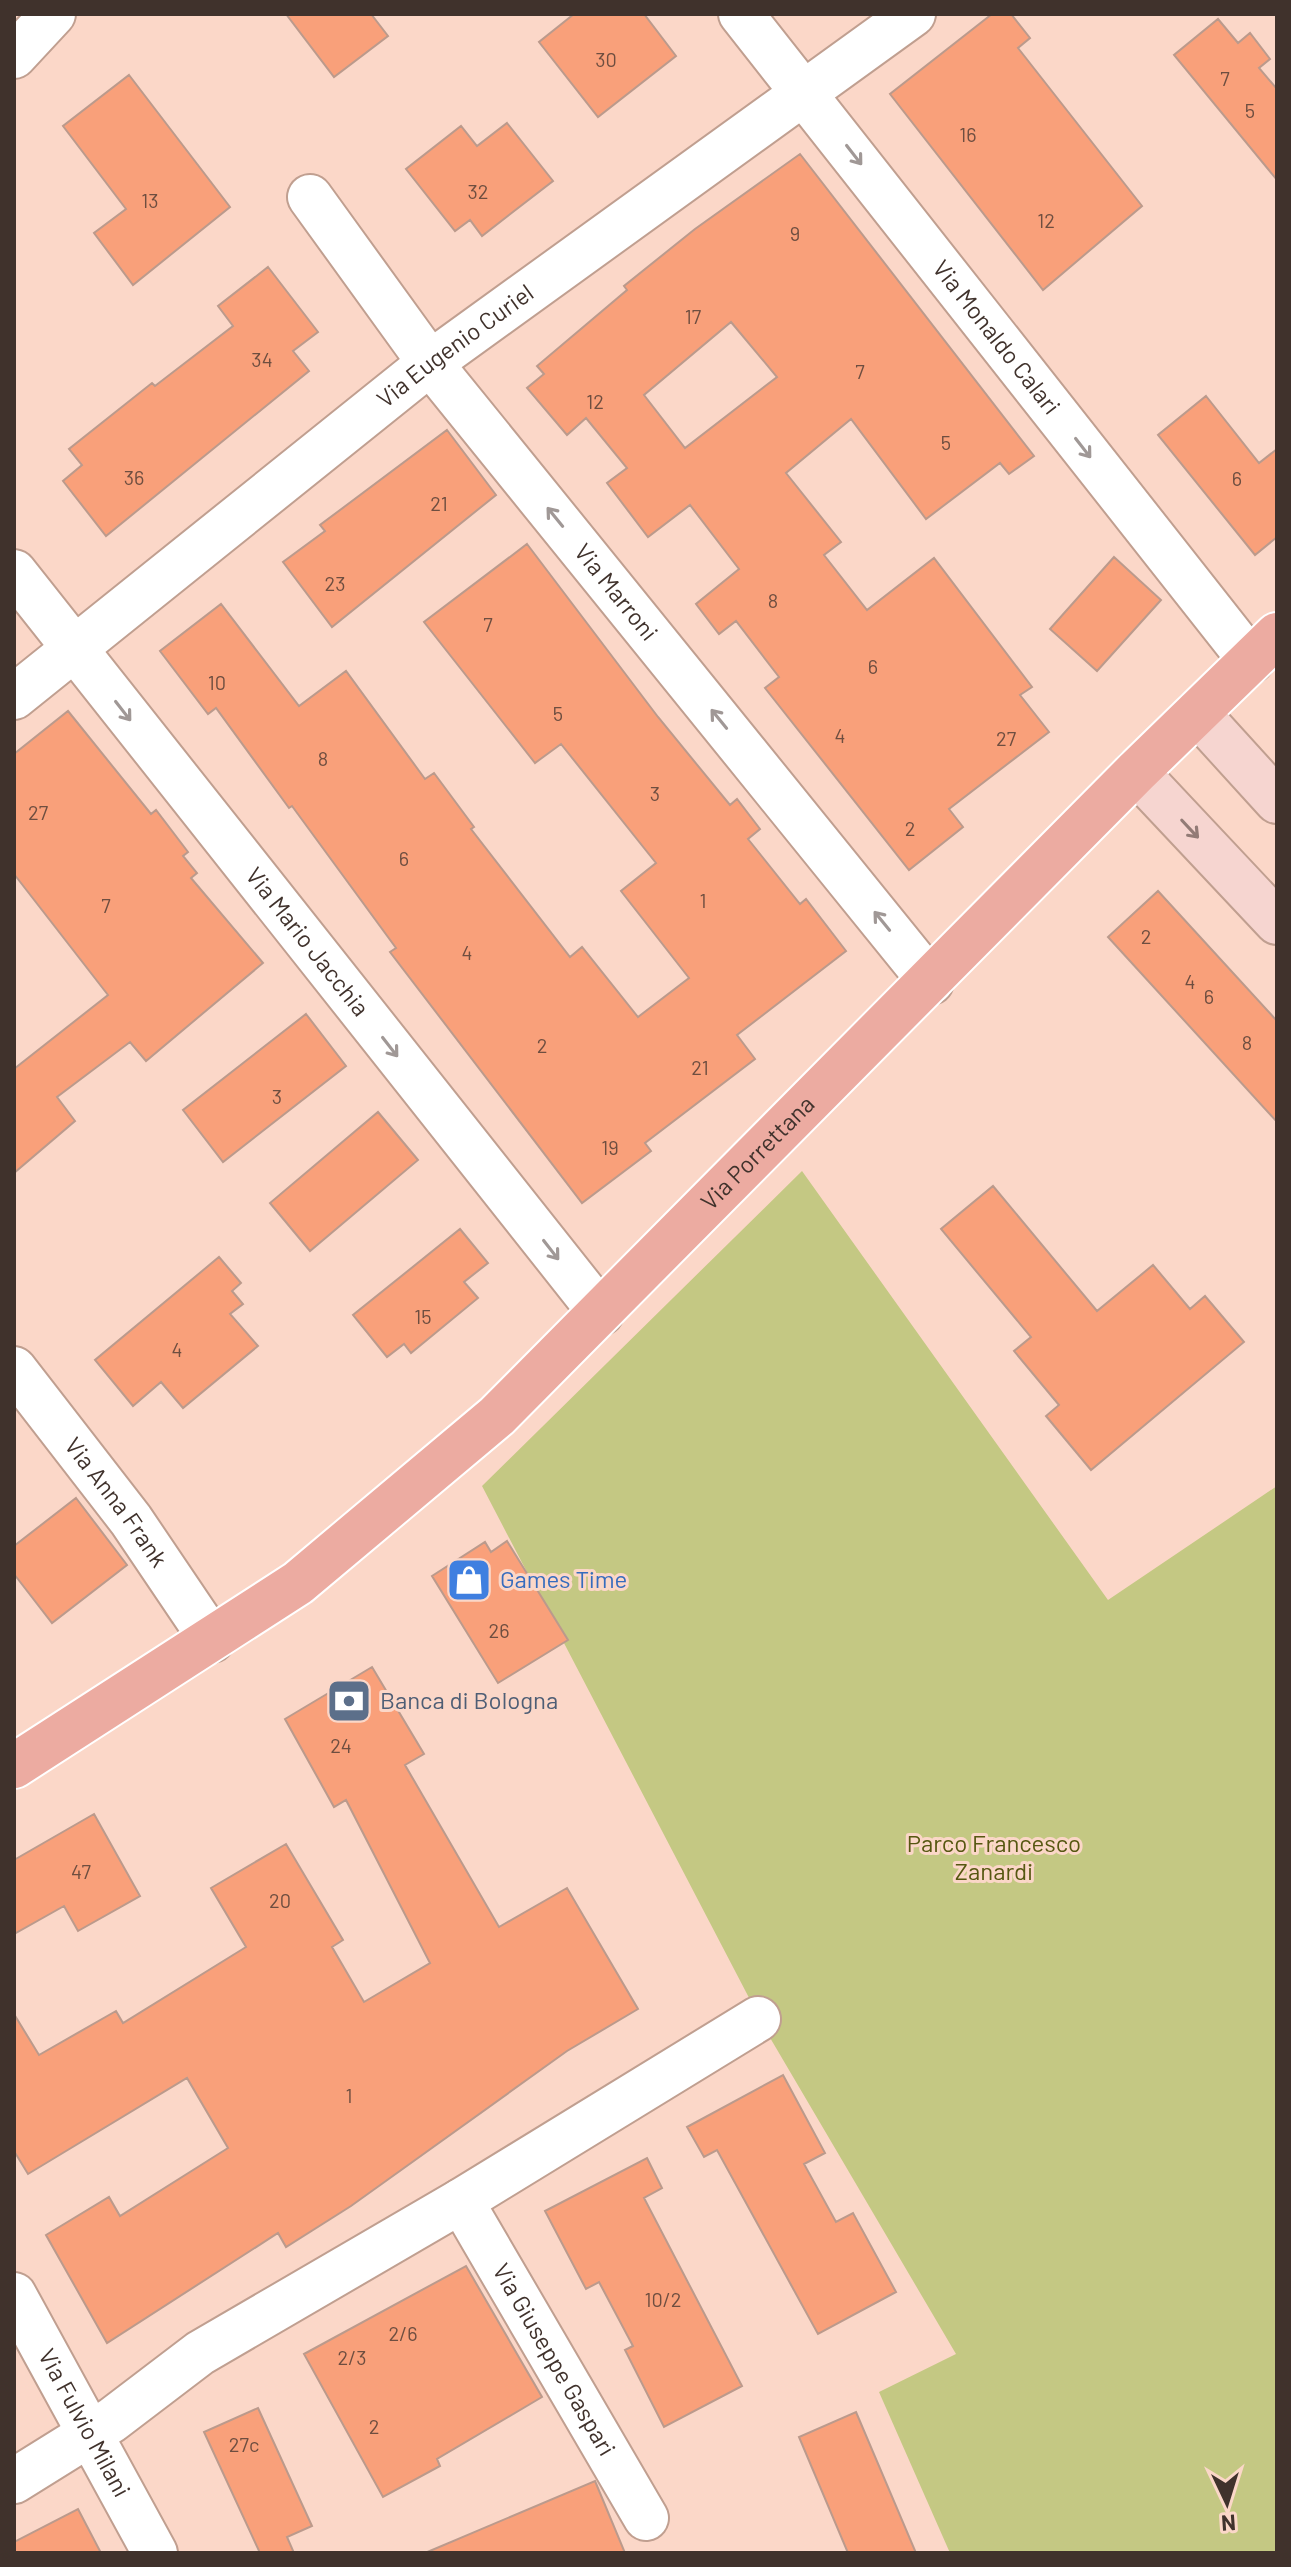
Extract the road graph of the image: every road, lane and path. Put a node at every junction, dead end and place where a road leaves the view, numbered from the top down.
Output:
1 (53, 14) edge
2 (741, 14) edge
3 (913, 14) edge
4 (14, 56) edge
5 (806, 94) junction
6 (310, 197) dead end
7 (430, 363) junction
8 (14, 572) edge
9 (1264, 648) edge
10 (75, 650) junction
11 (14, 697) edge
12 (1197, 713) junction
13 (1136, 772) junction
14 (1277, 801) edge
15 (1277, 922) edge
16 (931, 982) junction
17 (601, 1313) junction
18 (14, 1369) edge
19 (212, 1640) junction
20 (14, 1766) edge
21 (758, 2019) dead end
22 (461, 2201) junction
23 (14, 2295) edge
24 (91, 2433) junction
25 (14, 2481) edge
26 (646, 2518) dead end
27 (155, 2553) edge

1 - 4 street
2 - 5 street, Via Monaldo Calari
3 - 5 street, Via Eugenio Curiel
5 - 7 street, Via Eugenio Curiel
5 -> 9 street, Via Monaldo Calari
6 - 7 street, Via Marroni
7 - 10 street, Via Eugenio Curiel
16 -> 7 street, Via Marroni
8 - 10 street, Via Mario Jacchia
9 - 12 main road, Via Porrettana
10 - 11 street, Via Eugenio Curiel
10 -> 17 street, Via Mario Jacchia
12 - 13 main road, Via Porrettana
12 - 14 main road
13 -> 15 main road
13 - 16 main road, Via Porrettana
16 - 17 main road, Via Porrettana
17 - 19 main road, Via Porrettana
18 - 19 street, Via Anna Frank
19 - 20 main road, Via Porrettana
21 - 22 street
22 - 24 street
22 - 26 street, Via Giuseppe Gaspari
23 - 24 street, Via Fulvio Milani
24 - 25 street
24 - 27 street, Via Fulvio Milani

